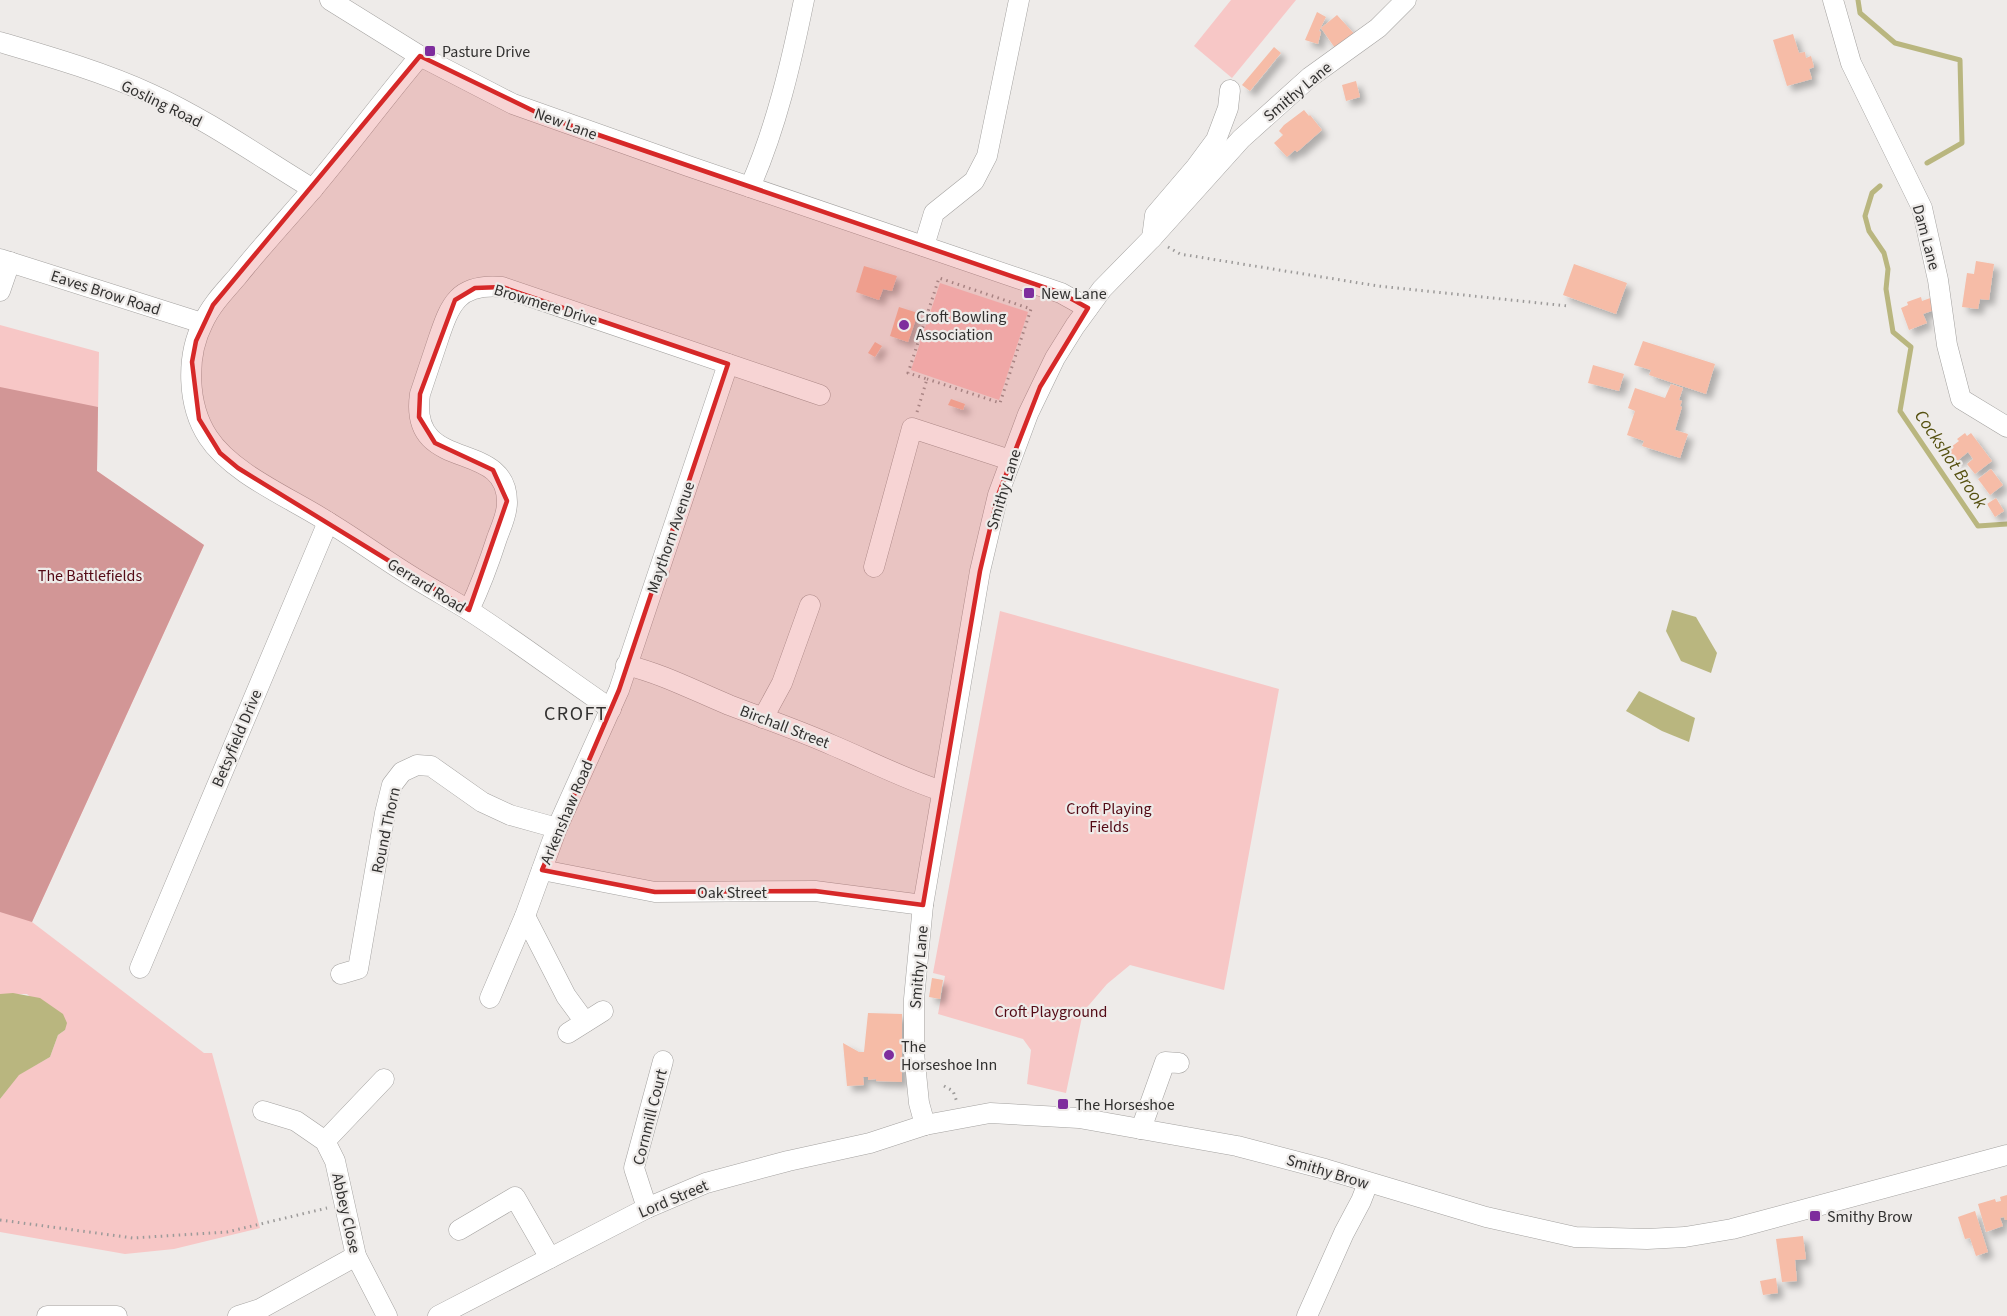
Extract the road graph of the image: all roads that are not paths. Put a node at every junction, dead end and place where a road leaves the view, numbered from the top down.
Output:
1 (330, 0) edge
2 (804, 0) edge
3 (1019, 0) edge
4 (1406, 0) edge
5 (1833, 0) edge
6 (0, 42) edge
7 (420, 56) junction
8 (1230, 90) dead end
9 (750, 187) junction
10 (313, 189) junction
11 (1152, 238) junction
12 (924, 246) junction
13 (5, 260) edge
14 (0, 291) edge
15 (1088, 308) junction
16 (202, 323) junction
17 (728, 364) junction
18 (820, 395) dead end
19 (2007, 427) edge
20 (1010, 460) junction
21 (328, 522) junction
22 (874, 567) dead end
23 (810, 605) dead end
24 (469, 610) junction
25 (626, 665) junction
26 (611, 709) junction
27 (763, 718) junction
28 (942, 791) junction
29 (557, 828) junction
30 (542, 870) junction
31 (923, 905) junction
32 (525, 916) junction
33 (149, 961) dead end
34 (341, 974) dead end
35 (490, 998) dead end
36 (603, 1011) dead end
37 (585, 1022) junction
38 (568, 1033) dead end
39 (663, 1061) dead end
40 (1179, 1063) dead end
41 (384, 1079) dead end
42 (263, 1112) dead end
43 (925, 1125) junction
44 (1141, 1129) junction
45 (325, 1141) junction
46 (2007, 1155) edge
47 (1368, 1183) junction
48 (647, 1208) junction
49 (459, 1230) dead end
50 (356, 1256) junction
51 (550, 1258) junction
52 (47, 1316) edge
53 (117, 1316) edge
54 (238, 1316) edge
55 (387, 1316) edge
56 (438, 1316) edge
57 (1307, 1316) edge

1 - 7 street, New Lane
2 - 9 street
3 - 12 street
4 - 11 street, Smithy Lane
5 - 19 street, Dam Lane
6 - 10 street, Gosling Road
7 - 9 street, New Lane
7 - 10 street
8 - 11 street
9 - 12 street, New Lane
10 - 16 street
11 - 15 street, Smithy Lane
12 - 15 street, New Lane
13 - 14 street, Eaves Brow Road
13 - 16 street, Eaves Brow Road
15 - 20 street, Smithy Lane
16 - 21 street, Gerrard Road
17 - 18 street, Browmere Drive
17 - 24 street, Browmere Drive
17 - 25 street, Maythorn Avenue
20 - 22 street
20 - 28 street, Smithy Lane
21 - 24 street, Gerrard Road
21 - 33 street, Betsyfield Drive
23 - 27 street
24 - 26 street, Gerrard Road
25 - 26 street, Maythorn Avenue
25 - 27 street, Birchall Street
26 - 29 street, Arkenshaw Road
27 - 28 street, Birchall Street
28 - 31 street, Smithy Lane
29 - 30 street, Arkenshaw Road
29 - 34 street, Round Thorn
30 - 31 street, Oak Street
30 - 32 street, Arkenshaw Road
31 - 43 street, Smithy Lane
32 - 35 street, Arkenshaw Road
32 - 37 street
36 - 37 street
37 - 38 street
39 - 48 street, Cornmill Court
40 - 44 street
41 - 45 street
42 - 45 street
43 - 44 street, Smithy Brow
43 - 48 street, Lord Street
44 - 47 street, Smithy Brow
45 - 50 street, Abbey Close
46 - 47 street, Smithy Brow
47 - 57 street
48 - 51 street, Lord Street
49 - 51 street
50 - 54 street
50 - 55 street, Abbey Close
51 - 56 street, Lord Street
52 - 53 street

